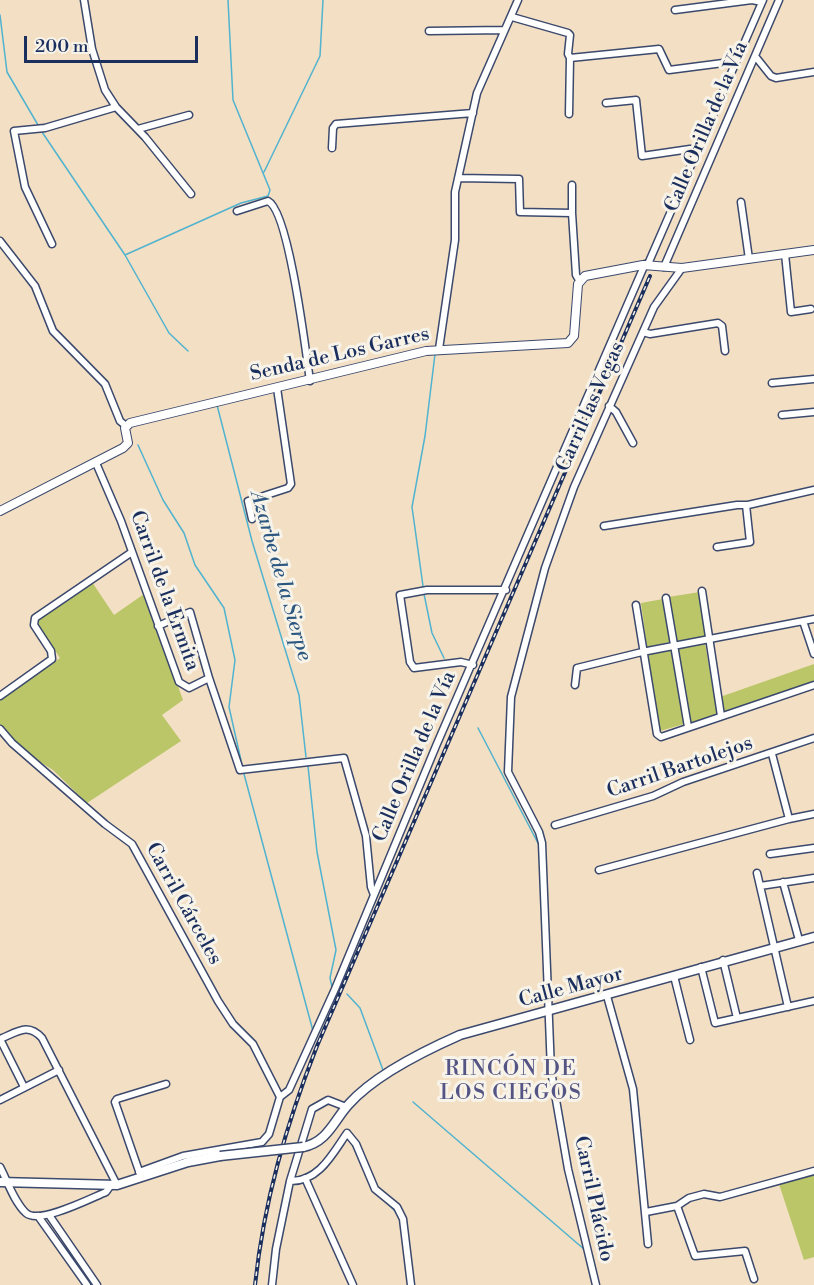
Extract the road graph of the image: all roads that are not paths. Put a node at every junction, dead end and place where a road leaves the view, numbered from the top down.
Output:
1 (84, 0) edge
2 (518, 0) edge
3 (779, 0) edge
4 (763, 1) edge
5 (675, 9) dead end
6 (512, 17) junction
7 (504, 30) junction
8 (429, 31) dead end
9 (755, 56) junction
10 (570, 58) junction
11 (735, 64) junction
12 (814, 72) edge
13 (606, 103) dead end
14 (116, 107) junction
15 (473, 113) junction
16 (569, 114) dead end
17 (189, 115) dead end
18 (138, 129) junction
19 (332, 148) dead end
20 (698, 150) junction
21 (458, 178) junction
22 (573, 185) dead end
23 (190, 194) dead end
24 (741, 202) dead end
25 (237, 211) dead end
26 (572, 213) junction
27 (0, 241) edge
28 (52, 244) dead end
29 (814, 250) edge
30 (785, 254) junction
31 (749, 259) junction
32 (646, 264) junction
33 (664, 267) junction
34 (682, 268) junction
35 (579, 280) junction
36 (811, 309) dead end
37 (643, 332) junction
38 (439, 350) junction
39 (725, 351) dead end
40 (814, 379) edge
41 (310, 381) junction
42 (772, 383) dead end
43 (277, 388) junction
44 (609, 406) junction
45 (814, 412) edge
46 (782, 415) dead end
47 (126, 426) junction
48 (633, 443) dead end
49 (96, 463) junction
50 (814, 490) edge
51 (746, 505) junction
52 (0, 511) edge
53 (252, 519) dead end
54 (604, 526) dead end
55 (717, 547) dead end
56 (132, 552) junction
57 (506, 590) junction
58 (702, 591) dead end
59 (666, 598) dead end
60 (636, 605) dead end
61 (814, 619) edge
62 (803, 621) junction
63 (158, 626) junction
64 (708, 639) junction
65 (674, 646) junction
66 (642, 652) junction
67 (814, 654) edge
68 (473, 665) junction
69 (209, 678) junction
70 (576, 685) dead end
71 (814, 685) edge
72 (0, 696) edge
73 (721, 716) junction
74 (688, 727) junction
75 (0, 729) edge
76 (814, 738) edge
77 (771, 754) junction
78 (814, 815) edge
79 (789, 819) junction
80 (555, 825) dead end
81 (814, 848) edge
82 (770, 854) dead end
83 (599, 870) dead end
84 (757, 873) dead end
85 (814, 878) edge
86 (783, 882) junction
87 (760, 886) junction
88 (374, 896) junction
89 (814, 937) edge
90 (799, 940) junction
91 (776, 946) junction
92 (723, 960) junction
93 (701, 967) junction
94 (674, 976) junction
95 (607, 996) junction
96 (814, 1001) edge
97 (788, 1007) junction
98 (549, 1012) junction
99 (737, 1018) junction
100 (0, 1039) edge
101 (690, 1040) dead end
102 (59, 1070) junction
103 (166, 1084) dead end
104 (24, 1087) junction
105 (280, 1096) junction
106 (0, 1100) edge
107 (348, 1105) junction
108 (0, 1167) edge
109 (814, 1171) edge
110 (140, 1175) junction
111 (305, 1178) junction
112 (3, 1181) edge
113 (290, 1181) junction
114 (114, 1185) junction
115 (678, 1206) junction
116 (646, 1212) junction
117 (49, 1215) junction
118 (38, 1216) junction
119 (648, 1244) dead end
120 (754, 1279) dead end
121 (87, 1285) edge
122 (97, 1285) edge
123 (272, 1285) edge
124 (353, 1285) edge
125 (411, 1285) edge
126 (596, 1285) edge

1 - 14 street
2 - 6 street
3 - 9 street, Calle Orilla de la Vía
4 - 5 street
4 - 11 street, Calle Orilla de la Vía
6 - 7 street
6 - 10 street
7 - 8 street
7 - 15 street
9 - 12 street
9 - 33 street, Calle Orilla de la Vía
10 - 11 street
10 - 16 street
11 - 20 street, Calle Orilla de la Vía
13 - 20 street
14 - 18 street
14 - 28 street
15 - 19 street
15 - 21 street
17 - 18 street
18 - 23 street
20 - 32 street, Calle Orilla de la Vía
21 - 26 street
21 - 38 street
22 - 26 street
24 - 31 street
25 - 41 street
26 - 35 street
27 - 47 street
29 - 30 street
30 - 31 street
30 - 36 street
31 - 34 street
32 - 33 street
32 - 35 street
32 - 57 street, Calle Orilla de la Vía
33 - 34 street
34 - 37 street, Carril las Vegas
35 - 38 street, Senda de Los Garres
37 - 39 street
37 - 44 street, Carril las Vegas
38 - 41 street, Senda de Los Garres
40 - 42 street
41 - 43 street, Senda de Los Garres
43 - 47 street, Senda de Los Garres
43 - 53 street
44 - 48 street
44 - 98 street, Carril las Vegas
45 - 46 street
47 - 49 street
49 - 52 street
49 - 56 street, Carril de la Ermita
50 - 51 street
51 - 54 street
51 - 55 street
56 - 63 street, Carril de la Ermita
56 - 72 street
57 - 68 street, Calle Orilla de la Vía
57 - 68 street
58 - 64 street
59 - 65 street
60 - 66 street
61 - 62 street
62 - 64 street
62 - 67 street
63 - 69 street, Carril de la Ermita
63 - 69 street
64 - 65 street
64 - 73 street
65 - 66 street
65 - 74 street
66 - 70 street
66 - 74 street
68 - 88 street, Calle Orilla de la Vía
69 - 88 street, Carril de la Ermita
71 - 73 street
73 - 74 street
75 - 105 street, Carril Cárceles
76 - 77 street, Carril Bartolejos
77 - 79 street
77 - 80 street, Carril Bartolejos
78 - 79 street
79 - 83 street
81 - 82 street
84 - 87 street
85 - 86 street
86 - 87 street
86 - 90 street
87 - 91 street
88 - 105 street, Calle Orilla de la Vía
89 - 90 main road, Calle Mayor
90 - 91 main road, Calle Mayor
91 - 92 main road, Calle Mayor
91 - 97 street
92 - 93 main road, Calle Mayor
92 - 99 street
93 - 94 main road, Calle Mayor
93 - 99 street
94 - 95 main road, Calle Mayor
94 - 101 street
95 - 98 main road, Calle Mayor
95 - 116 street
96 - 97 street
97 - 99 street
98 - 107 main road, Calle Mayor
98 - 126 street, Carril Plácido
100 - 102 street
100 - 104 street
102 - 104 street
102 - 114 street
103 - 110 street
104 - 106 street
105 - 110 street, Calle Orilla de la Vía
107 - 110 main road, Calle Mayor, bridge
107 - 113 street
108 - 112 street
109 - 115 street
110 - 114 main road
111 - 113 street
111 - 124 street
111 - 125 street
112 - 114 main road
112 - 118 street
113 - 123 street
114 - 117 street
115 - 116 street
115 - 120 street
116 - 119 street
117 - 118 street
117 - 122 street
118 - 121 street

